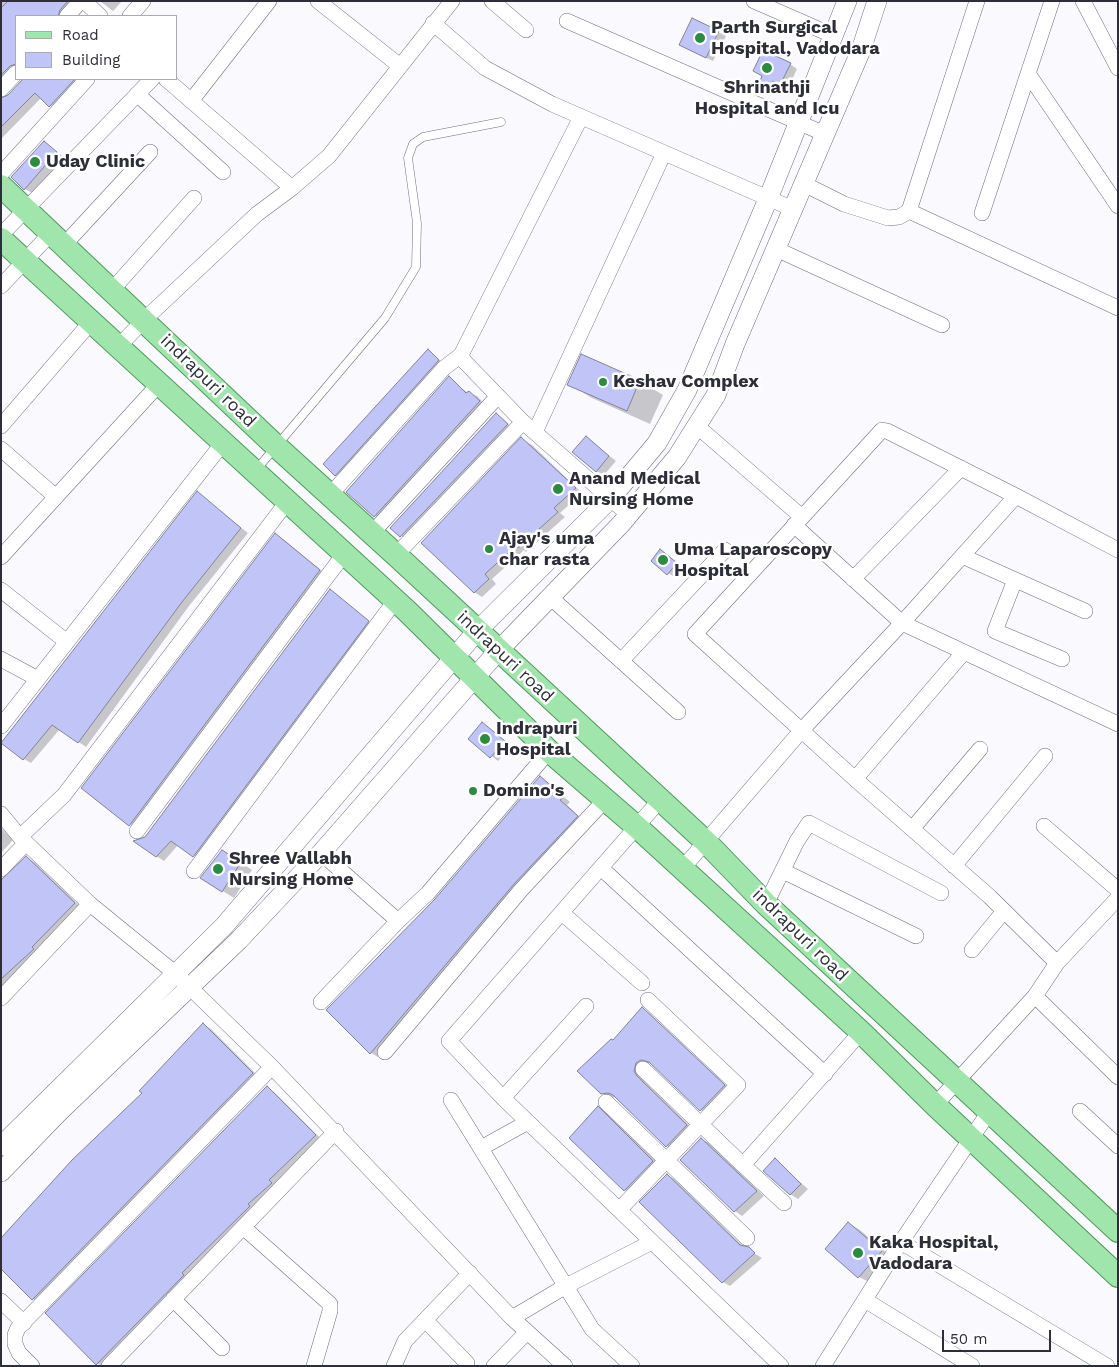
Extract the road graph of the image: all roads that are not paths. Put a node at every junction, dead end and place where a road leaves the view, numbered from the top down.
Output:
1 (82, 1) edge
2 (143, 1) edge
3 (269, 1) edge
4 (318, 1) edge
5 (452, 1) edge
6 (492, 1) edge
7 (754, 1) edge
8 (847, 1) edge
9 (877, 1) edge
10 (977, 1) edge
11 (1052, 1) edge
12 (1084, 1) edge
13 (68, 15) edge
14 (99, 15) edge
15 (131, 15) edge
16 (567, 21) dead end
17 (433, 23) junction
18 (526, 30) dead end
19 (834, 36) junction
20 (400, 66) junction
21 (1118, 68) edge
22 (15, 73) edge
23 (1029, 75) junction
24 (86, 80) edge
25 (151, 80) edge
26 (167, 80) edge
27 (1, 89) edge
28 (137, 94) junction
29 (191, 101) junction
30 (581, 117) junction
31 (501, 122) dead end
32 (798, 123) junction
33 (825, 134) junction
34 (150, 152) dead end
35 (664, 153) junction
36 (223, 172) dead end
37 (1, 174) edge
38 (804, 184) junction
39 (1, 186) edge
40 (292, 188) junction
41 (194, 198) dead end
42 (768, 199) junction
43 (1118, 206) edge
44 (28, 208) junction
45 (793, 209) junction
46 (909, 212) junction
47 (982, 212) dead end
48 (1, 237) edge
49 (58, 238) junction
50 (776, 249) junction
51 (25, 260) junction
52 (1, 286) edge
53 (112, 290) junction
54 (1118, 308) edge
55 (144, 320) junction
56 (92, 322) junction
57 (942, 324) dead end
58 (710, 335) junction
59 (735, 344) junction
60 (119, 346) junction
61 (462, 355) junction
62 (159, 384) junction
63 (498, 396) junction
64 (1, 426) edge
65 (529, 427) junction
66 (698, 427) junction
67 (223, 443) junction
68 (276, 447) junction
69 (1, 449) edge
70 (961, 468) junction
71 (254, 472) junction
72 (330, 495) junction
73 (1016, 496) junction
74 (56, 497) junction
75 (611, 498) junction
76 (287, 502) junction
77 (629, 515) junction
78 (798, 521) junction
79 (372, 533) junction
80 (725, 550) dead end
81 (1118, 550) edge
82 (344, 554) junction
83 (396, 555) junction
84 (962, 556) junction
85 (1, 557) edge
86 (853, 578) junction
87 (1015, 580) junction
88 (1, 590) edge
89 (550, 597) junction
90 (395, 601) junction
91 (1084, 611) dead end
92 (902, 623) junction
93 (477, 632) junction
94 (67, 642) junction
95 (498, 651) junction
96 (964, 652) junction
97 (1, 659) edge
98 (453, 659) junction
99 (1062, 659) dead end
100 (621, 660) junction
101 (473, 678) junction
102 (38, 679) junction
103 (678, 712) dead end
104 (1118, 724) edge
105 (1, 726) edge
106 (801, 731) junction
107 (980, 749) dead end
108 (549, 751) junction
109 (1045, 756) dead end
110 (855, 779) junction
111 (606, 800) junction
112 (660, 800) junction
113 (1, 814) edge
114 (1044, 826) dead end
115 (637, 827) junction
116 (912, 829) junction
117 (137, 830) dead end
118 (23, 840) junction
119 (706, 842) junction
120 (321, 853) junction
121 (954, 866) junction
122 (601, 868) junction
123 (1, 869) edge
124 (682, 869) junction
125 (194, 871) dead end
126 (783, 871) junction
127 (1118, 890) edge
128 (941, 893) dead end
129 (1118, 898) edge
130 (90, 904) junction
131 (766, 904) junction
132 (1004, 911) junction
133 (562, 913) junction
134 (398, 921) junction
135 (916, 936) dead end
136 (972, 950) dead end
137 (1057, 962) junction
138 (183, 980) junction
139 (642, 983) dead end
140 (1035, 996) junction
141 (1, 998) edge
142 (648, 1000) dead end
143 (321, 1002) dead end
144 (586, 1006) dead end
145 (862, 1032) junction
146 (385, 1052) dead end
147 (272, 1067) junction
148 (644, 1069) dead end
149 (826, 1074) junction
150 (1118, 1077) edge
151 (956, 1082) junction
152 (502, 1098) junction
153 (451, 1100) dead end
154 (606, 1102) dead end
155 (935, 1105) junction
156 (1080, 1110) dead end
157 (989, 1112) junction
158 (528, 1122) junction
159 (701, 1124) junction
160 (336, 1131) junction
161 (970, 1138) junction
162 (1, 1146) edge
163 (1118, 1146) edge
164 (481, 1148) junction
165 (667, 1160) junction
166 (743, 1165) junction
167 (1, 1172) edge
168 (784, 1203) dead end
169 (620, 1209) junction
170 (243, 1227) junction
171 (1118, 1231) edge
172 (747, 1238) dead end
173 (652, 1242) junction
174 (901, 1242) junction
175 (470, 1273) junction
176 (1118, 1276) edge
177 (566, 1286) junction
178 (174, 1299) junction
179 (865, 1300) junction
180 (1, 1301) edge
181 (512, 1318) junction
182 (425, 1320) junction
183 (24, 1323) junction
184 (527, 1332) junction
185 (222, 1348) dead end
186 (467, 1363) dead end
187 (32, 1366) edge
188 (109, 1366) edge
189 (314, 1366) edge
190 (394, 1366) edge
191 (494, 1366) edge
192 (565, 1366) edge
193 (632, 1366) edge
194 (781, 1366) edge
195 (823, 1366) edge
196 (972, 1366) edge
197 (1107, 1366) edge

1 - 13 street
1 - 14 street
2 - 15 street
3 - 29 street
4 - 20 street
5 - 17 street
6 - 18 street
7 - 19 street
8 - 19 street
9 - 33 street
10 - 46 street
11 - 23 street
12 - 21 street
16 - 32 street
17 - 20 street
17 - 30 street
19 - 32 street
20 - 40 street
22 - 27 street
23 - 43 street
23 - 47 street
24 - 37 street
25 - 28 street
26 - 29 street
28 - 36 street
28 - 44 street
29 - 40 street
30 - 35 street
30 - 61 street
31 - 68 lane
32 - 33 street
32 - 42 street
33 - 38 street
34 - 49 street
35 - 42 street
35 - 65 street
38 - 45 street
38 - 46 street
39 - 44 main road, indrapuri road
40 - 55 street
41 - 53 street
42 - 45 street
42 - 58 street
44 - 48 street
44 - 49 main road, indrapuri road
45 - 50 street
46 - 54 street
48 - 51 main road, indrapuri road
49 - 51 street
49 - 53 main road, indrapuri road
50 - 57 street
50 - 59 street
51 - 52 street
51 - 56 main road, indrapuri road
53 - 55 main road, indrapuri road
55 - 60 street
55 - 68 main road, indrapuri road
56 - 60 main road, indrapuri road
56 - 64 street
58 - 59 street
58 - 75 street
59 - 66 street
60 - 62 main road, indrapuri road
61 - 63 street
61 - 72 street
62 - 67 main road, indrapuri road
62 - 74 street
63 - 65 street
63 - 79 street
65 - 75 street
65 - 83 street
66 - 77 street
66 - 78 street
67 - 71 main road, indrapuri road
67 - 94 street
68 - 71 lane
68 - 72 main road, indrapuri road
69 - 74 street
70 - 73 street
70 - 78 street
70 - 86 street
71 - 76 main road, indrapuri road
72 - 79 main road, indrapuri road
73 - 81 street
73 - 84 street
74 - 85 street
75 - 77 street
75 - 93 street
76 - 82 main road, indrapuri road
76 - 118 street
77 - 89 street
78 - 86 street
78 - 106 street
79 - 83 main road, indrapuri road
80 - 100 street
82 - 90 main road, indrapuri road
82 - 117 street
83 - 93 main road, indrapuri road
84 - 87 street
84 - 92 street
86 - 92 street
87 - 91 street
87 - 99 street
88 - 94 street
89 - 95 street
89 - 100 street
90 - 98 main road, indrapuri road
90 - 125 street
92 - 96 street
92 - 106 street
93 - 95 main road, indrapuri road
93 - 98 street
94 - 102 street
95 - 101 street
95 - 112 main road, indrapuri road
96 - 104 street
96 - 110 street
97 - 102 street
98 - 101 main road, indrapuri road
98 - 138 street
100 - 103 street
101 - 108 main road, indrapuri road
101 - 120 street
102 - 105 street
106 - 110 street
106 - 119 street
107 - 116 street
108 - 111 main road, indrapuri road
108 - 134 street
109 - 121 street
110 - 116 street
111 - 115 main road, indrapuri road
111 - 146 street
112 - 115 street
112 - 119 main road, indrapuri road
113 - 118 street
114 - 127 street
115 - 122 street
115 - 124 main road, indrapuri road
116 - 121 street
118 - 123 street
118 - 130 street
119 - 124 street
119 - 131 main road, indrapuri road
120 - 134 street
120 - 138 street
121 - 132 street
122 - 133 street
122 - 149 street
124 - 145 main road, indrapuri road
126 - 128 street
126 - 131 street
126 - 135 street
129 - 137 street
130 - 138 street
130 - 141 street
131 - 151 main road, indrapuri road
132 - 136 street
132 - 137 street
133 - 139 street
133 - 152 street
134 - 143 street
137 - 140 street
138 - 147 street
138 - 162 street
138 - 167 street
140 - 150 street
140 - 151 street
142 - 159 street
144 - 152 street
145 - 149 street
145 - 155 main road, indrapuri road
147 - 160 street
147 - 183 street
148 - 159 street
149 - 166 street
151 - 155 street
151 - 157 main road, indrapuri road
152 - 158 street
153 - 164 street
154 - 165 street
155 - 161 main road, indrapuri road
156 - 163 street
157 - 161 street
157 - 171 main road, indrapuri road
158 - 164 street
158 - 169 street
159 - 165 street
159 - 166 street
160 - 170 street
160 - 175 street
161 - 174 street
161 - 176 main road, indrapuri road
164 - 177 street
165 - 169 street
165 - 172 street
166 - 168 street
169 - 173 street
170 - 178 street
170 - 189 street
173 - 177 street
173 - 194 street
174 - 179 street
174 - 197 street
175 - 181 street
175 - 182 street
177 - 181 street
177 - 193 street
178 - 185 street
178 - 188 street
179 - 195 street
179 - 196 street
180 - 183 street
181 - 184 street
182 - 186 street
182 - 190 street
183 - 187 street
184 - 191 street
184 - 192 street

